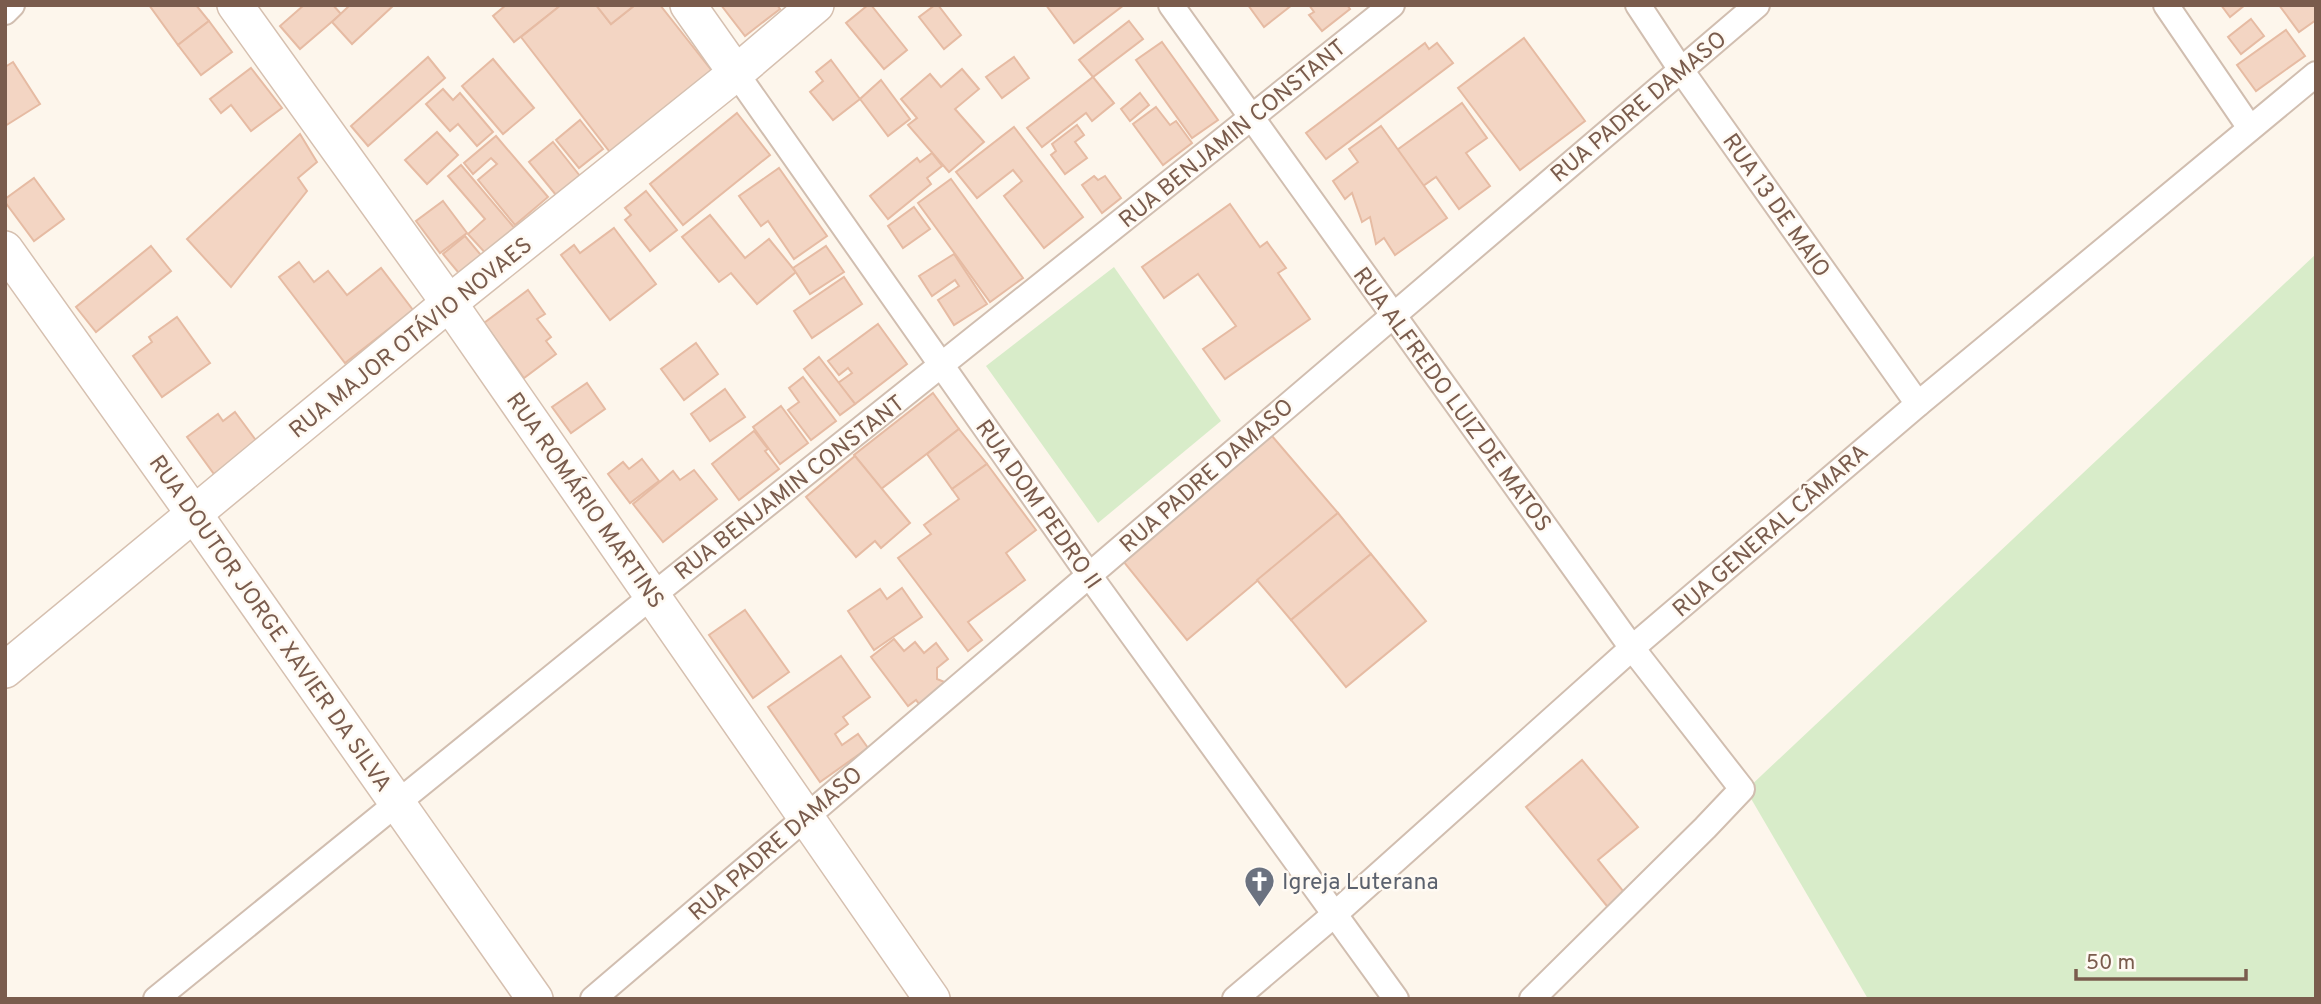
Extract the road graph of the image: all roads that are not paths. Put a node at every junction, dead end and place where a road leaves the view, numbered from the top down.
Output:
1 (12, 5) edge
2 (235, 5) edge
3 (688, 5) edge
4 (816, 5) edge
5 (1171, 5) edge
6 (1392, 5) edge
7 (1638, 5) edge
8 (1756, 5) edge
9 (2166, 5) edge
10 (5, 12) edge
11 (1681, 70) junction
12 (736, 73) junction
13 (2316, 74) edge
14 (1251, 117) junction
15 (2250, 128) junction
16 (5, 249) edge
17 (449, 303) junction
18 (1393, 315) junction
19 (941, 367) junction
20 (1918, 404) junction
21 (194, 513) junction
22 (1089, 575) junction
23 (652, 596) junction
24 (1632, 648) junction
25 (5, 670) edge
26 (398, 803) junction
27 (806, 817) junction
28 (1335, 914) junction
29 (156, 999) edge
30 (535, 999) edge
31 (593, 999) edge
32 (932, 999) edge
33 (1235, 999) edge
34 (1396, 999) edge
35 (1532, 999) edge

1 - 10 street
2 - 17 street, RUA ROMÁRIO MARTINS
3 - 12 street, RUA DOM PEDRO II
4 - 12 street, RUA MAJOR OTÁVIO NOVAES
5 - 14 street, RUA ALFREDO LUIZ DE MATOS
6 - 14 street, RUA BENJAMIN CONSTANT
7 - 11 street, RUA 13 DE MAIO
8 - 11 street, RUA PADRE DAMASO
9 - 15 street
11 - 18 street, RUA PADRE DAMASO
11 - 20 street, RUA 13 DE MAIO
12 - 17 street, RUA MAJOR OTÁVIO NOVAES
12 - 19 street, RUA DOM PEDRO II
13 - 15 street, RUA GENERAL CÂMARA
14 - 18 street, RUA ALFREDO LUIZ DE MATOS
14 - 19 street, RUA BENJAMIN CONSTANT
15 - 20 street, RUA GENERAL CÂMARA
16 - 21 street, RUA DOUTOR JORGE XAVIER DA SILVA
17 - 21 street, RUA MAJOR OTÁVIO NOVAES
17 - 23 street, RUA ROMÁRIO MARTINS
18 - 22 street, RUA PADRE DAMASO
18 - 24 street, RUA ALFREDO LUIZ DE MATOS
19 - 22 street, RUA DOM PEDRO II
19 - 23 street, RUA BENJAMIN CONSTANT
20 - 24 street, RUA GENERAL CÂMARA
21 - 25 street, RUA MAJOR OTÁVIO NOVAES
21 - 26 street, RUA DOUTOR JORGE XAVIER DA SILVA
22 - 27 street, RUA PADRE DAMASO
22 - 28 street, RUA DOM PEDRO II
23 - 26 street, RUA BENJAMIN CONSTANT
23 - 27 street, RUA ROMÁRIO MARTINS
24 - 28 street, RUA GENERAL CÂMARA
24 - 35 street, RUA ALFREDO LUIZ DE MATOS
26 - 29 street, RUA BENJAMIN CONSTANT
26 - 30 street, RUA DOUTOR JORGE XAVIER DA SILVA
27 - 31 street, RUA PADRE DAMASO
27 - 32 street, RUA ROMÁRIO MARTINS
28 - 33 street, RUA GENERAL CÂMARA
28 - 34 street, RUA DOM PEDRO II

